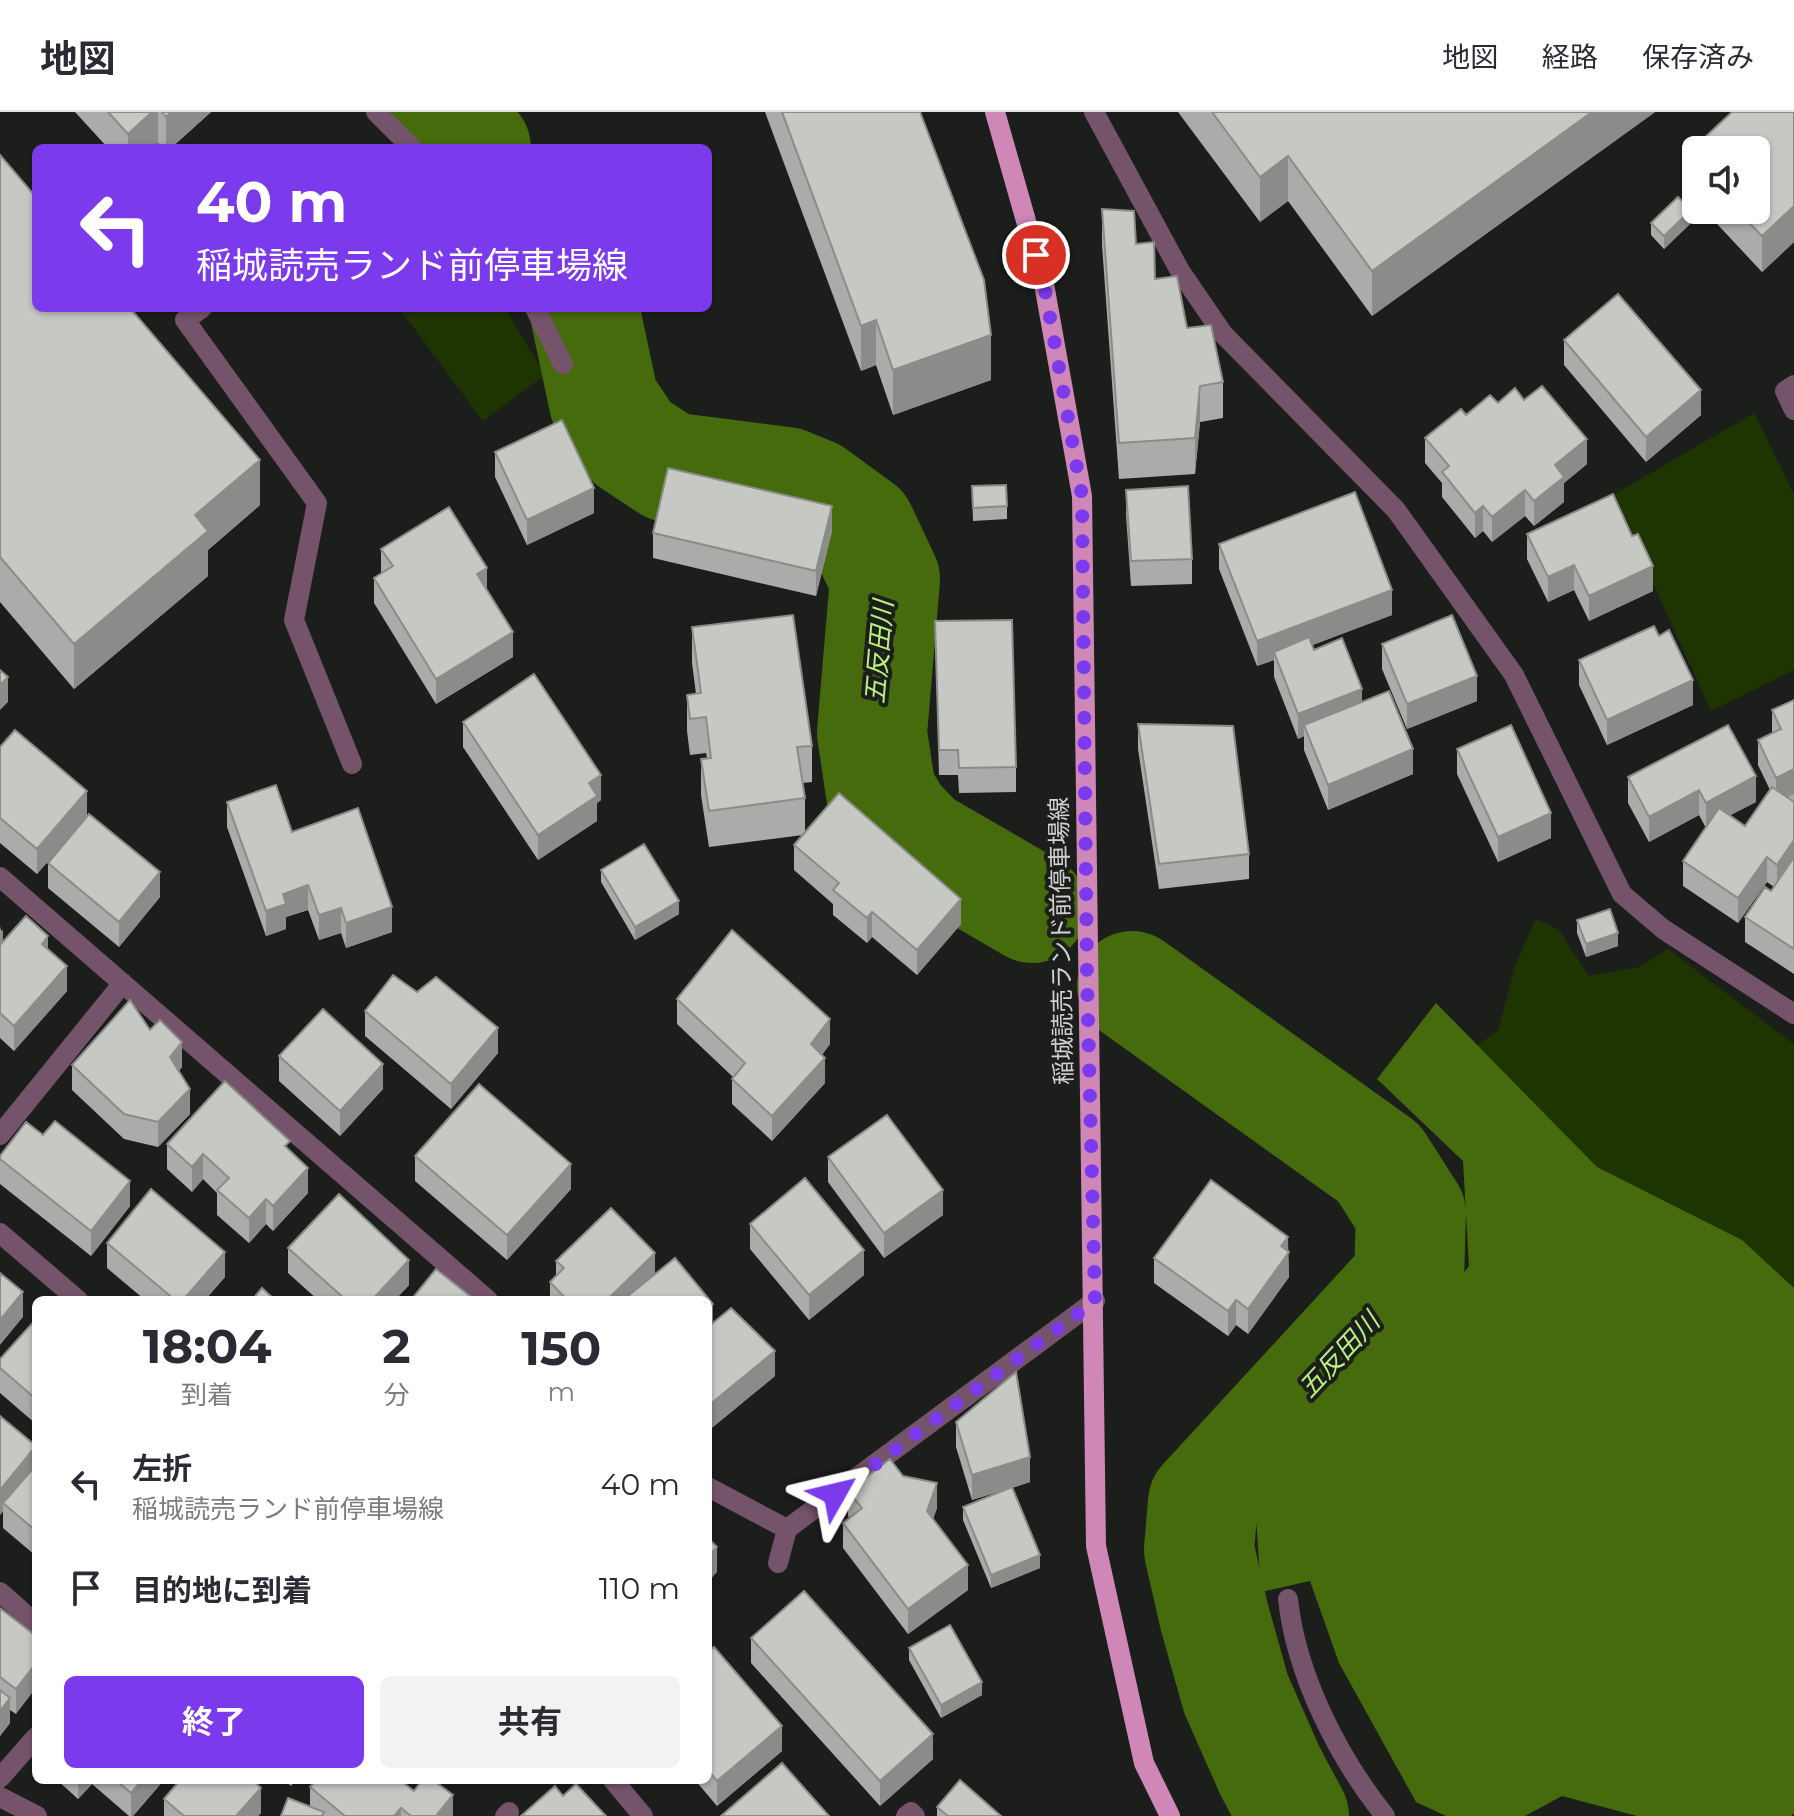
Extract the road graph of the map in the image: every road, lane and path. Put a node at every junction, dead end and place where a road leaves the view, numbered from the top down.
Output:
1 (376, 112) edge
2 (995, 112) edge
3 (1094, 112) edge
4 (408, 144) edge
5 (196, 312) edge
6 (537, 312) edge
7 (563, 364) dead end
8 (1794, 385) edge
9 (1794, 410) edge
10 (352, 764) dead end
11 (0, 877) edge
12 (123, 983) junction
13 (1794, 1014) edge
14 (0, 1135) edge
15 (0, 1233) edge
16 (73, 1296) edge
17 (483, 1296) edge
18 (1095, 1301) junction
19 (712, 1489) edge
20 (787, 1529) junction
21 (778, 1563) dead end
22 (0, 1592) edge
23 (1288, 1599) dead end
24 (32, 1620) edge
25 (32, 1742) edge
26 (0, 1778) edge
27 (616, 1784) edge
28 (0, 1797) edge
29 (37, 1816) edge
30 (643, 1816) edge
31 (906, 1816) edge
32 (915, 1816) edge
33 (1170, 1816) edge
34 (1385, 1816) edge

1 - 4 street
2 - 18 main road, 稲城読売ランド前停車場線
3 - 13 street
5 - 10 street
6 - 7 street
8 - 9 street
11 - 12 street
12 - 14 street
12 - 17 street
15 - 16 street
18 - 20 street
18 - 33 main road, 稲城読売ランド前停車場線
19 - 20 street
20 - 21 street
22 - 24 street
23 - 34 street
25 - 26 street
27 - 30 street
28 - 29 street
31 - 32 street

